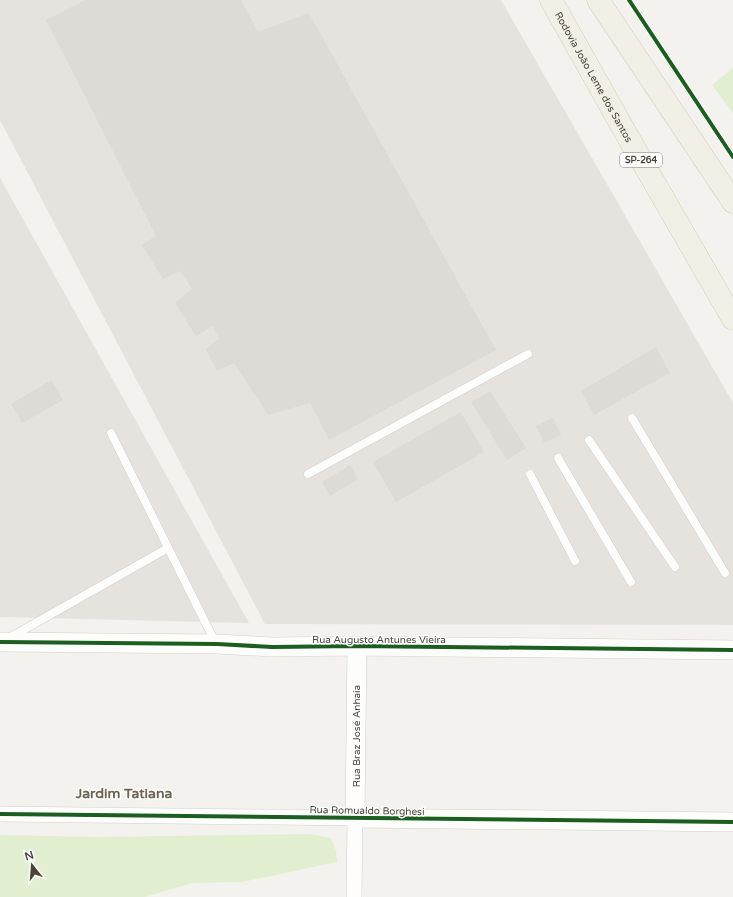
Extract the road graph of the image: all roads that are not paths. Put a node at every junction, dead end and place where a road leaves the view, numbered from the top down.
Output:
1 (551, 0) edge
2 (598, 0) edge
3 (733, 202) edge
4 (725, 296) edge
5 (733, 319) edge
6 (528, 354) dead end
7 (632, 418) dead end
8 (111, 433) dead end
9 (589, 440) dead end
10 (558, 458) dead end
11 (308, 474) dead end
12 (530, 474) dead end
13 (168, 548) junction
14 (575, 561) dead end
15 (675, 567) dead end
16 (725, 573) dead end
17 (631, 582) dead end
18 (1, 642) edge
19 (217, 644) junction
20 (357, 646) junction
21 (733, 650) edge
22 (0, 814) edge
23 (355, 818) junction
24 (733, 822) edge
25 (354, 897) edge

1 - 4 main road, Rodovia João Leme dos Santos / SP-264
2 - 3 main road
4 - 5 main road, Rodovia João Leme dos Santos / SP-264
6 - 11 lane
7 - 16 lane
8 - 13 lane
9 - 15 lane
10 - 17 lane
12 - 14 lane
13 - 18 lane
13 - 19 lane
18 - 19 street, Rua Augusto Antunes Vieira
19 - 20 street, Rua Augusto Antunes Vieira
20 - 21 street, Rua Augusto Antunes Vieira
20 - 23 street, Rua Braz José Anhaia
22 - 23 street, Rua Romualdo Borghesi
23 - 24 street, Rua Romualdo Borghesi
23 - 25 street, Rua Braz José Anhaia

